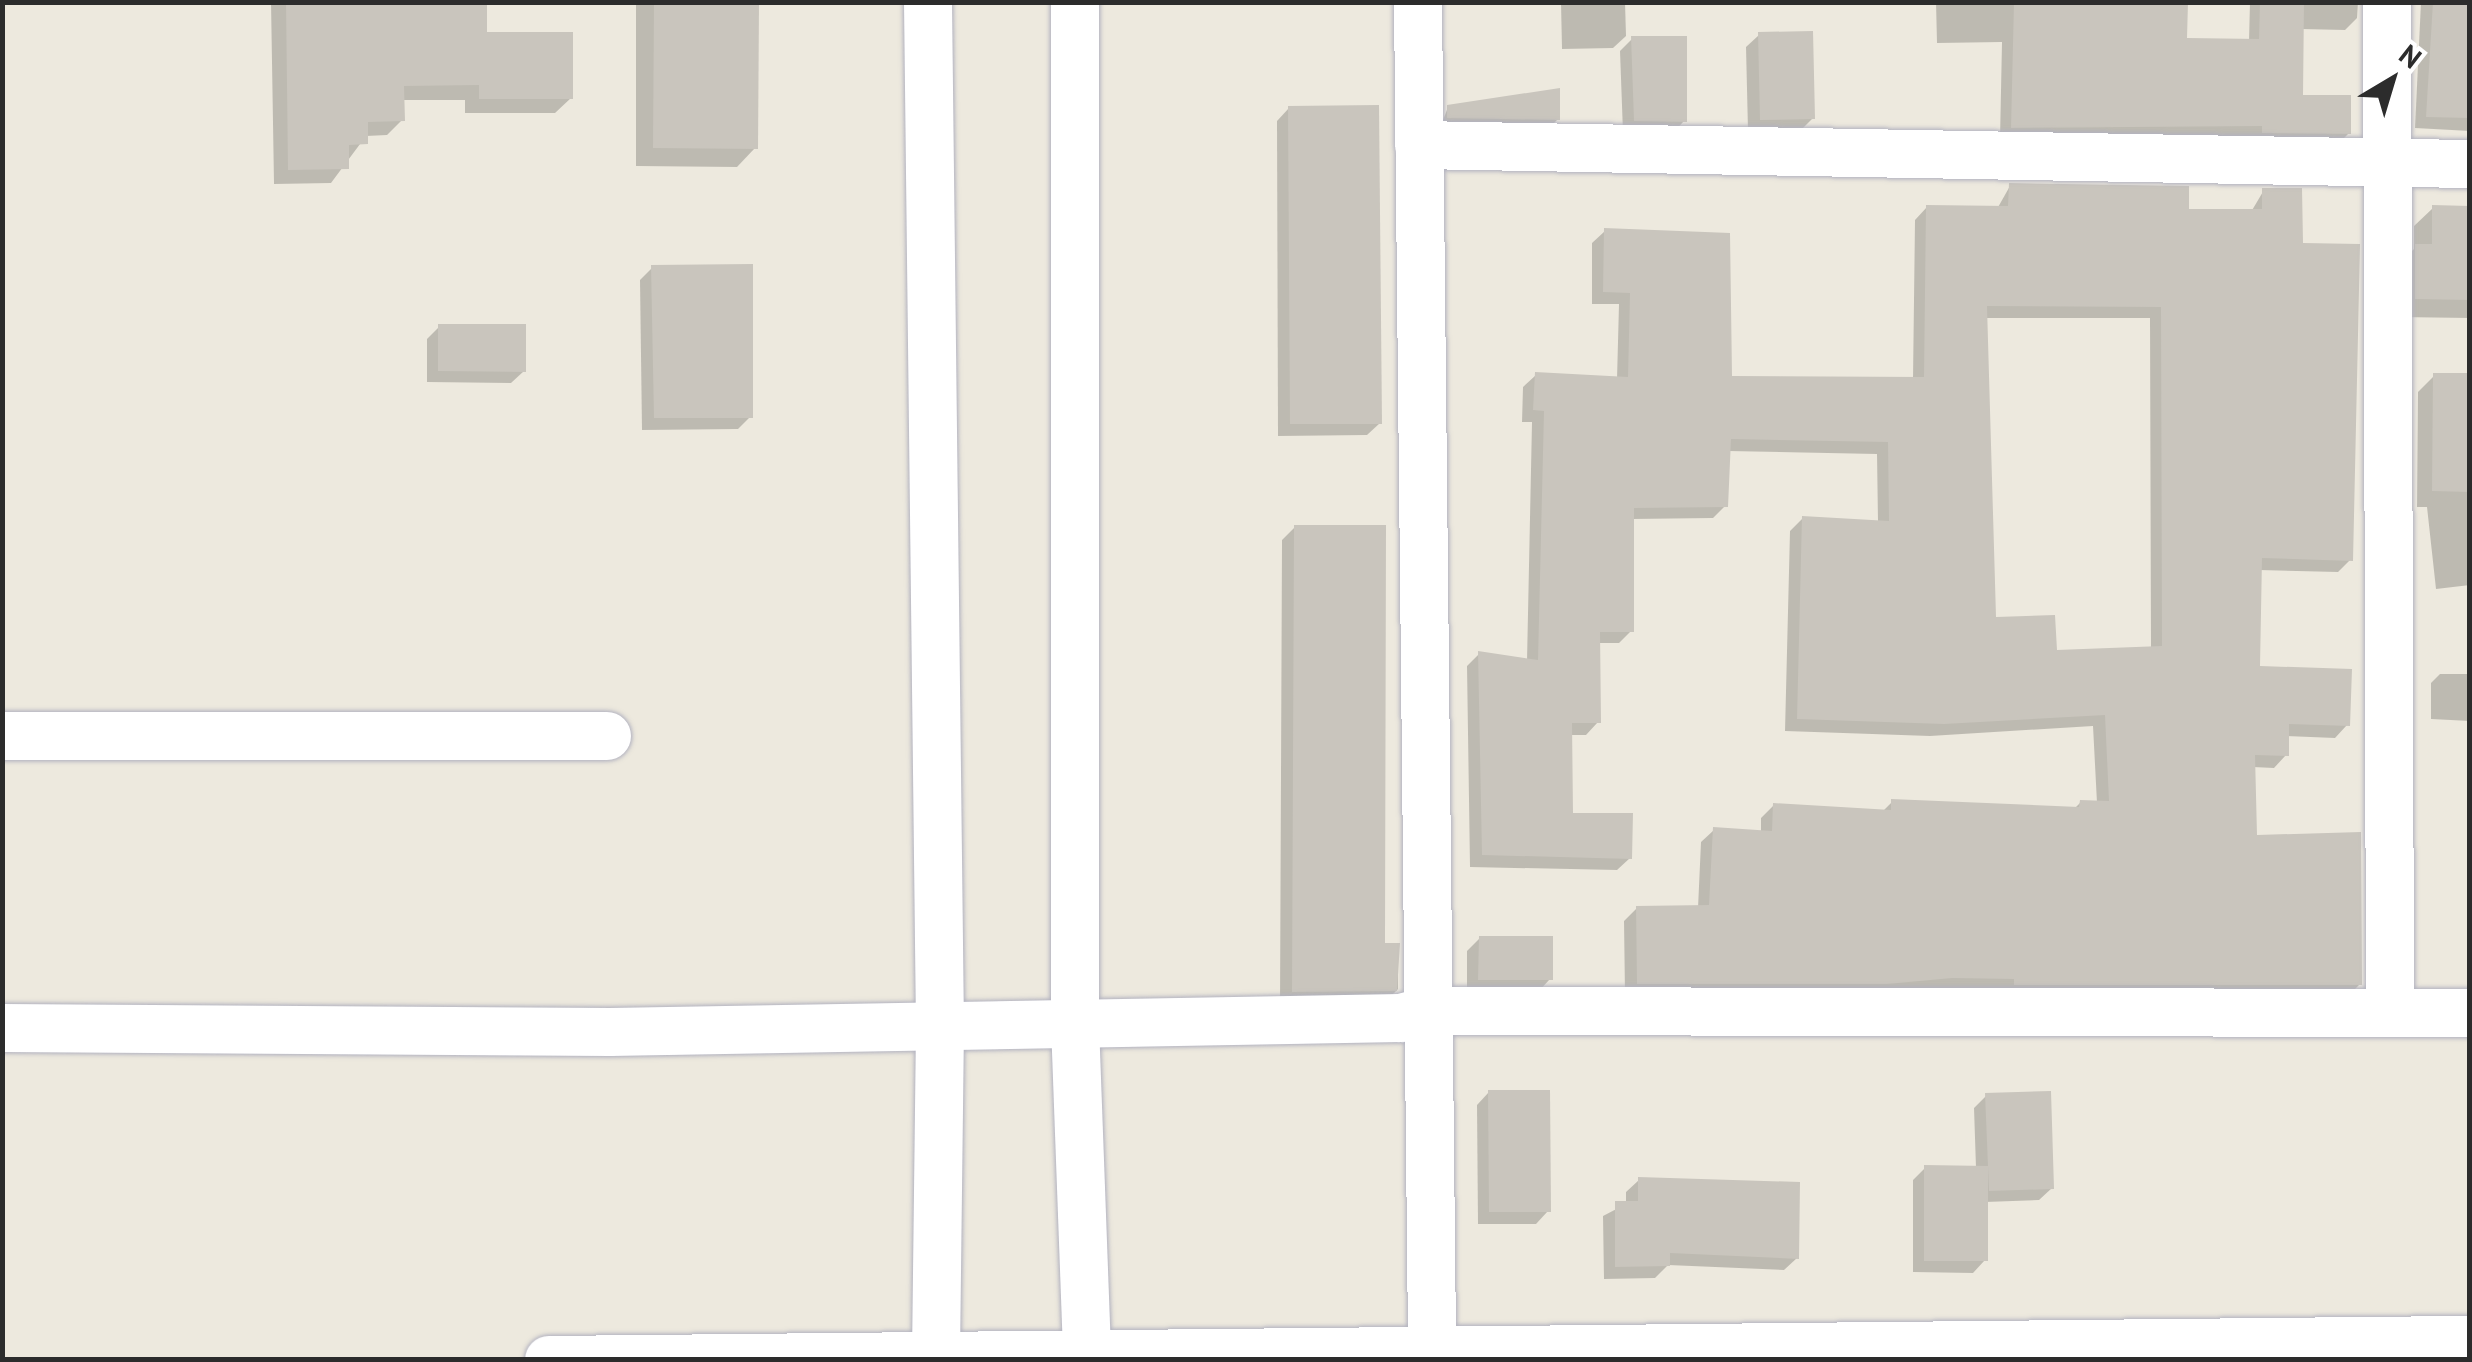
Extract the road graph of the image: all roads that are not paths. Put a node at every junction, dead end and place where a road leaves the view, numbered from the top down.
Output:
1 (928, 2) edge
2 (1075, 2) edge
3 (1418, 2) edge
4 (2387, 2) edge
5 (1419, 145) junction
6 (2390, 164) junction
7 (2470, 164) edge
8 (2, 736) edge
9 (607, 736) dead end
10 (1427, 1011) junction
11 (2390, 1013) junction
12 (2470, 1013) edge
13 (1075, 1024) junction
14 (940, 1027) junction
15 (2, 1028) edge
16 (2470, 1340) edge
17 (1432, 1350) junction
18 (1087, 1353) junction
19 (936, 1354) junction
20 (549, 1360) edge

1 - 14 street
2 - 13 street
3 - 5 street
4 - 6 street
5 - 6 street
5 - 10 street
6 - 7 street
6 - 11 street
8 - 9 street
10 - 11 street
10 - 13 street
10 - 17 street
11 - 12 street
13 - 14 street
13 - 18 street
14 - 15 street
14 - 19 street
16 - 17 street
17 - 18 street
18 - 19 street
19 - 20 street

